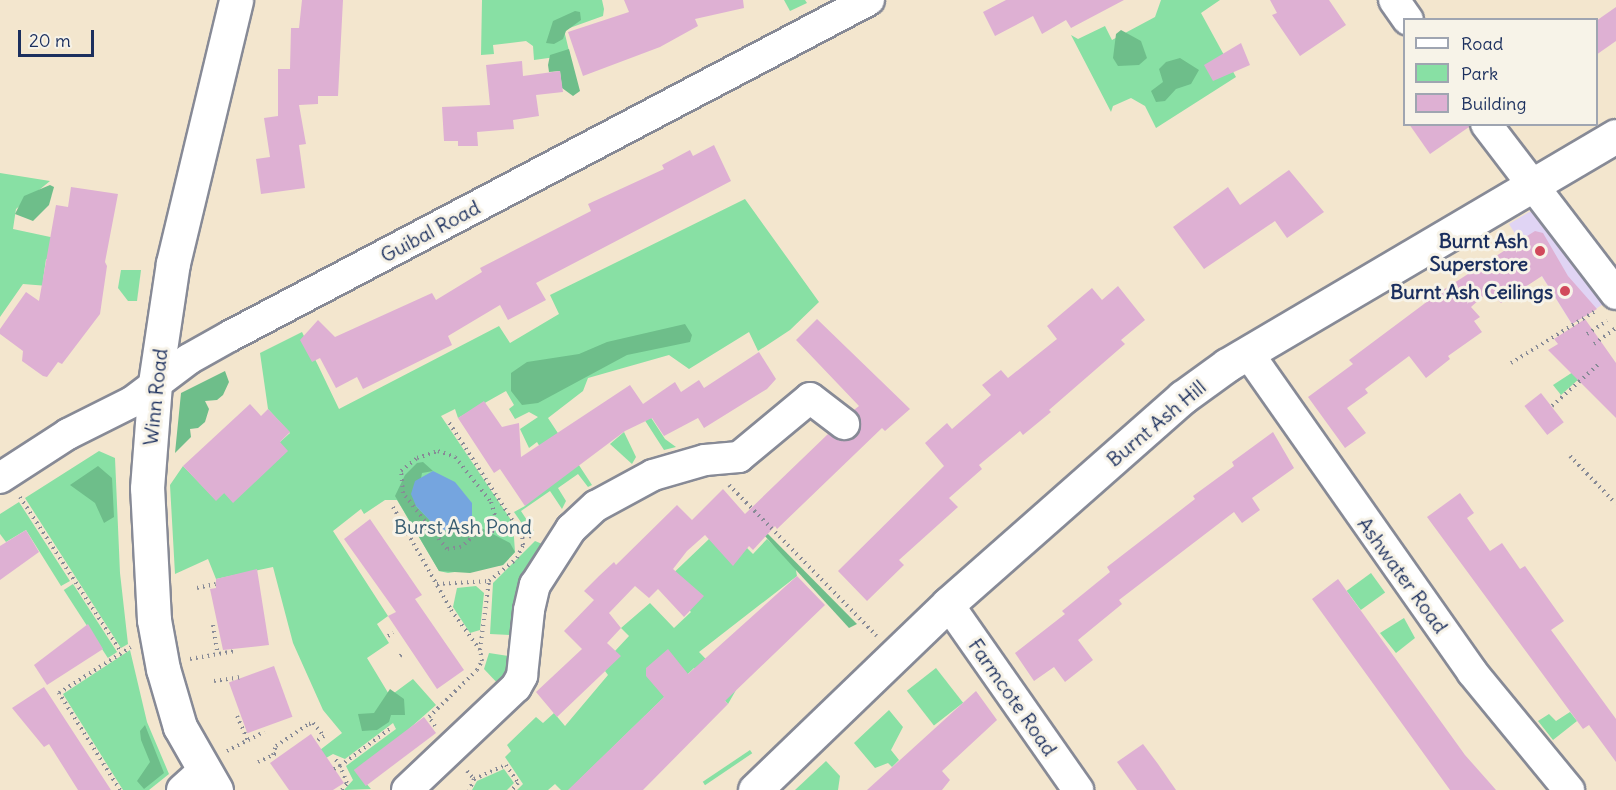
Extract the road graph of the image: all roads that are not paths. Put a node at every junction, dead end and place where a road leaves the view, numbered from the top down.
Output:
1 (236, 0) edge
2 (1394, 0) edge
3 (860, 2) edge
4 (1407, 18) edge
5 (1488, 126) edge
6 (1616, 136) edge
7 (1534, 187) junction
8 (1607, 308) edge
9 (1248, 353) junction
10 (155, 383) junction
11 (844, 424) dead end
12 (10, 487) edge
13 (948, 604) junction
14 (205, 776) edge
15 (407, 790) edge
16 (756, 790) edge
17 (1078, 790) edge
18 (1569, 790) edge

1 - 10 street, Winn Road
2 - 4 street
3 - 10 street, Guibal Road
5 - 7 street
6 - 7 street, Burnt Ash Hill
7 - 8 street
7 - 9 street, Burnt Ash Hill
9 - 13 street, Burnt Ash Hill
9 - 18 street, Ashwater Road
10 - 12 street, Guibal Road
10 - 14 street, Winn Road
11 - 15 street
13 - 16 street, Burnt Ash Hill
13 - 17 street, Farmcote Road

